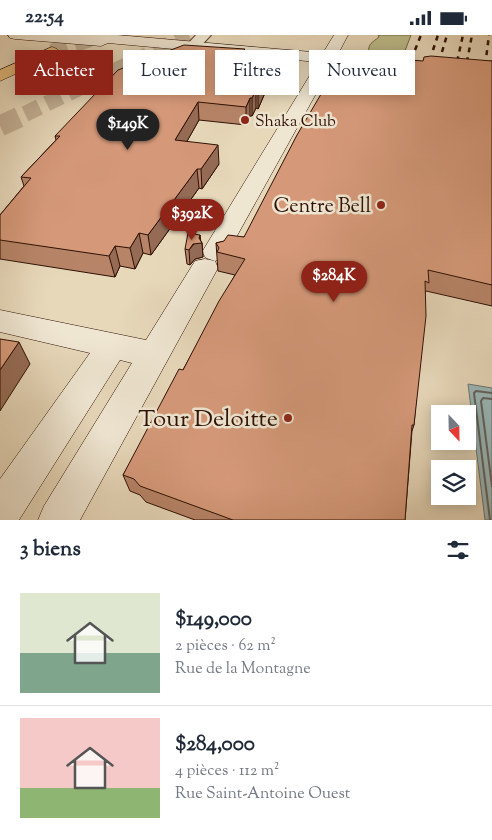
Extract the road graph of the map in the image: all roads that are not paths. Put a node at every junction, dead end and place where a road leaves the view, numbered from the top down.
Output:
1 (15, 35) edge
2 (82, 35) edge
3 (204, 35) edge
4 (341, 35) edge
5 (138, 42) junction
6 (192, 47) junction
7 (333, 50) edge
8 (309, 56) edge
9 (15, 69) edge
10 (0, 76) edge
11 (309, 91) edge
12 (0, 321) edge
13 (113, 345) junction
14 (154, 355) junction
15 (0, 513) edge
16 (58, 520) edge

1 - 5 main road
2 - 5 main road
3 - 6 street
4 - 7 main road
5 - 6 main road
6 - 8 main road
9 - 10 highway
11 - 14 main road
12 - 13 main road
13 - 14 main road
13 - 15 main road
14 - 16 main road

